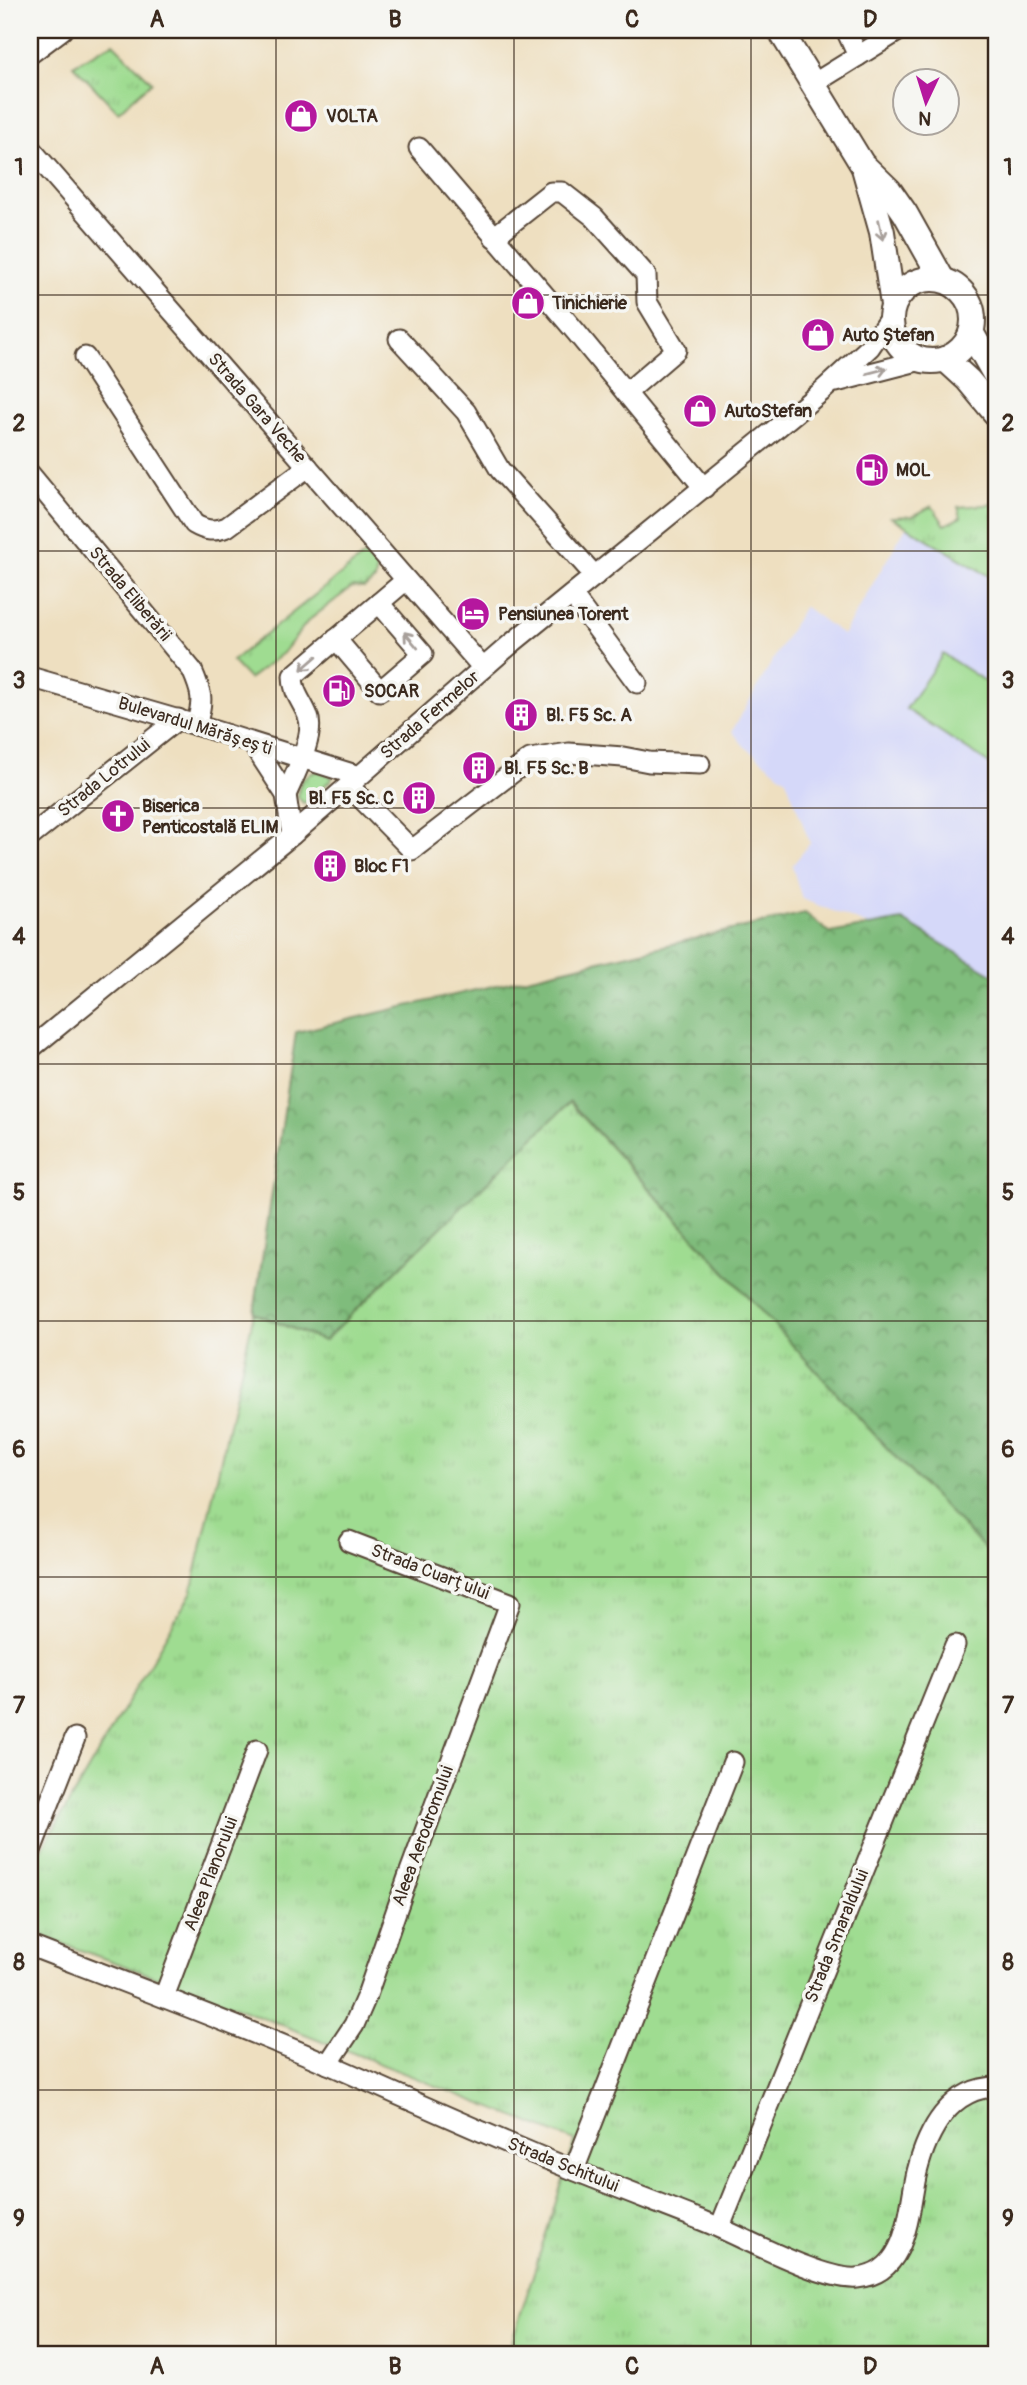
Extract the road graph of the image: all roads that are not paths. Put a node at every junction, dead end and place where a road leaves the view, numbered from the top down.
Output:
1 (61, 30) edge
2 (780, 30) edge
3 (846, 30) edge
4 (900, 30) edge
5 (30, 54) edge
6 (858, 55) junction
7 (813, 84) junction
8 (30, 148) edge
9 (419, 148) dead end
10 (862, 164) junction
11 (494, 237) junction
12 (942, 279) junction
13 (892, 310) junction
14 (972, 334) junction
15 (400, 339) dead end
16 (85, 357) dead end
17 (933, 360) junction
18 (995, 370) edge
19 (832, 383) junction
20 (626, 393) junction
21 (997, 415) edge
22 (308, 467) junction
23 (30, 474) edge
24 (705, 488) junction
25 (595, 576) junction
26 (406, 580) junction
27 (572, 595) junction
28 (379, 603) junction
29 (336, 639) junction
30 (483, 668) junction
31 (30, 677) edge
32 (637, 683) dead end
33 (187, 722) junction
34 (252, 743) junction
35 (301, 758) junction
36 (700, 764) dead end
37 (354, 781) junction
38 (286, 795) junction
39 (292, 835) junction
40 (30, 838) edge
41 (30, 1049) edge
42 (349, 1541) dead end
43 (510, 1603) joint
44 (955, 1645) dead end
45 (75, 1738) dead end
46 (257, 1750) dead end
47 (733, 1762) dead end
48 (30, 1853) edge
49 (30, 1946) edge
50 (30, 1955) edge
51 (164, 1997) junction
52 (328, 2064) junction
53 (997, 2087) edge
54 (573, 2170) junction
55 (720, 2227) junction

1 - 5 street
2 - 7 main road
3 - 6 street
4 - 6 street
6 - 7 street
7 - 10 main road
8 - 22 street, Strada Gara Veche
9 - 11 street
10 - 12 main road
10 -> 13 main road
11 - 20 street
11 - 20 street
12 - 13 main road
12 - 14 main road
13 - 17 main road
13 - 19 street, Strada Fermelor
14 - 17 main road
14 - 18 main road
15 - 25 street
16 - 22 street
19 -> 17 street, Strada Fermelor
17 - 21 main road
19 - 24 street, Strada Fermelor
20 - 24 street
22 - 26 street, Strada Gara Veche
23 - 33 street, Strada Eliberării
24 - 25 street, Strada Fermelor
25 - 27 street, Strada Fermelor
26 - 28 street
26 - 30 street, Strada Gara Veche
27 - 30 street, Strada Fermelor
27 - 32 street
28 - 29 street
29 -> 28 street
29 -> 35 street
30 - 37 street, Strada Fermelor
31 - 33 street, Bulevardul Mărășești
33 - 34 street, Bulevardul Mărășești
33 - 40 street, Strada Lotrului
34 - 35 street, Bulevardul Mărășești
34 - 38 street
35 - 37 street, Bulevardul Mărășești
35 - 38 street
36 - 37 street
37 - 39 street, Strada Fermelor
38 - 39 street
39 - 41 street, Strada Fermelor
42 - 43 street, Strada Cuarțului
43 - 52 street, Aleea Aerodromului
44 - 55 street, Strada Smaraldului
45 - 48 street
46 - 51 street, Aleea Planorului
47 - 54 street
49 - 50 street
49 - 51 street, Strada Schitului
51 - 52 street, Strada Schitului
52 - 54 street, Strada Schitului
53 - 55 street, Strada Schitului
54 - 55 street, Strada Schitului

